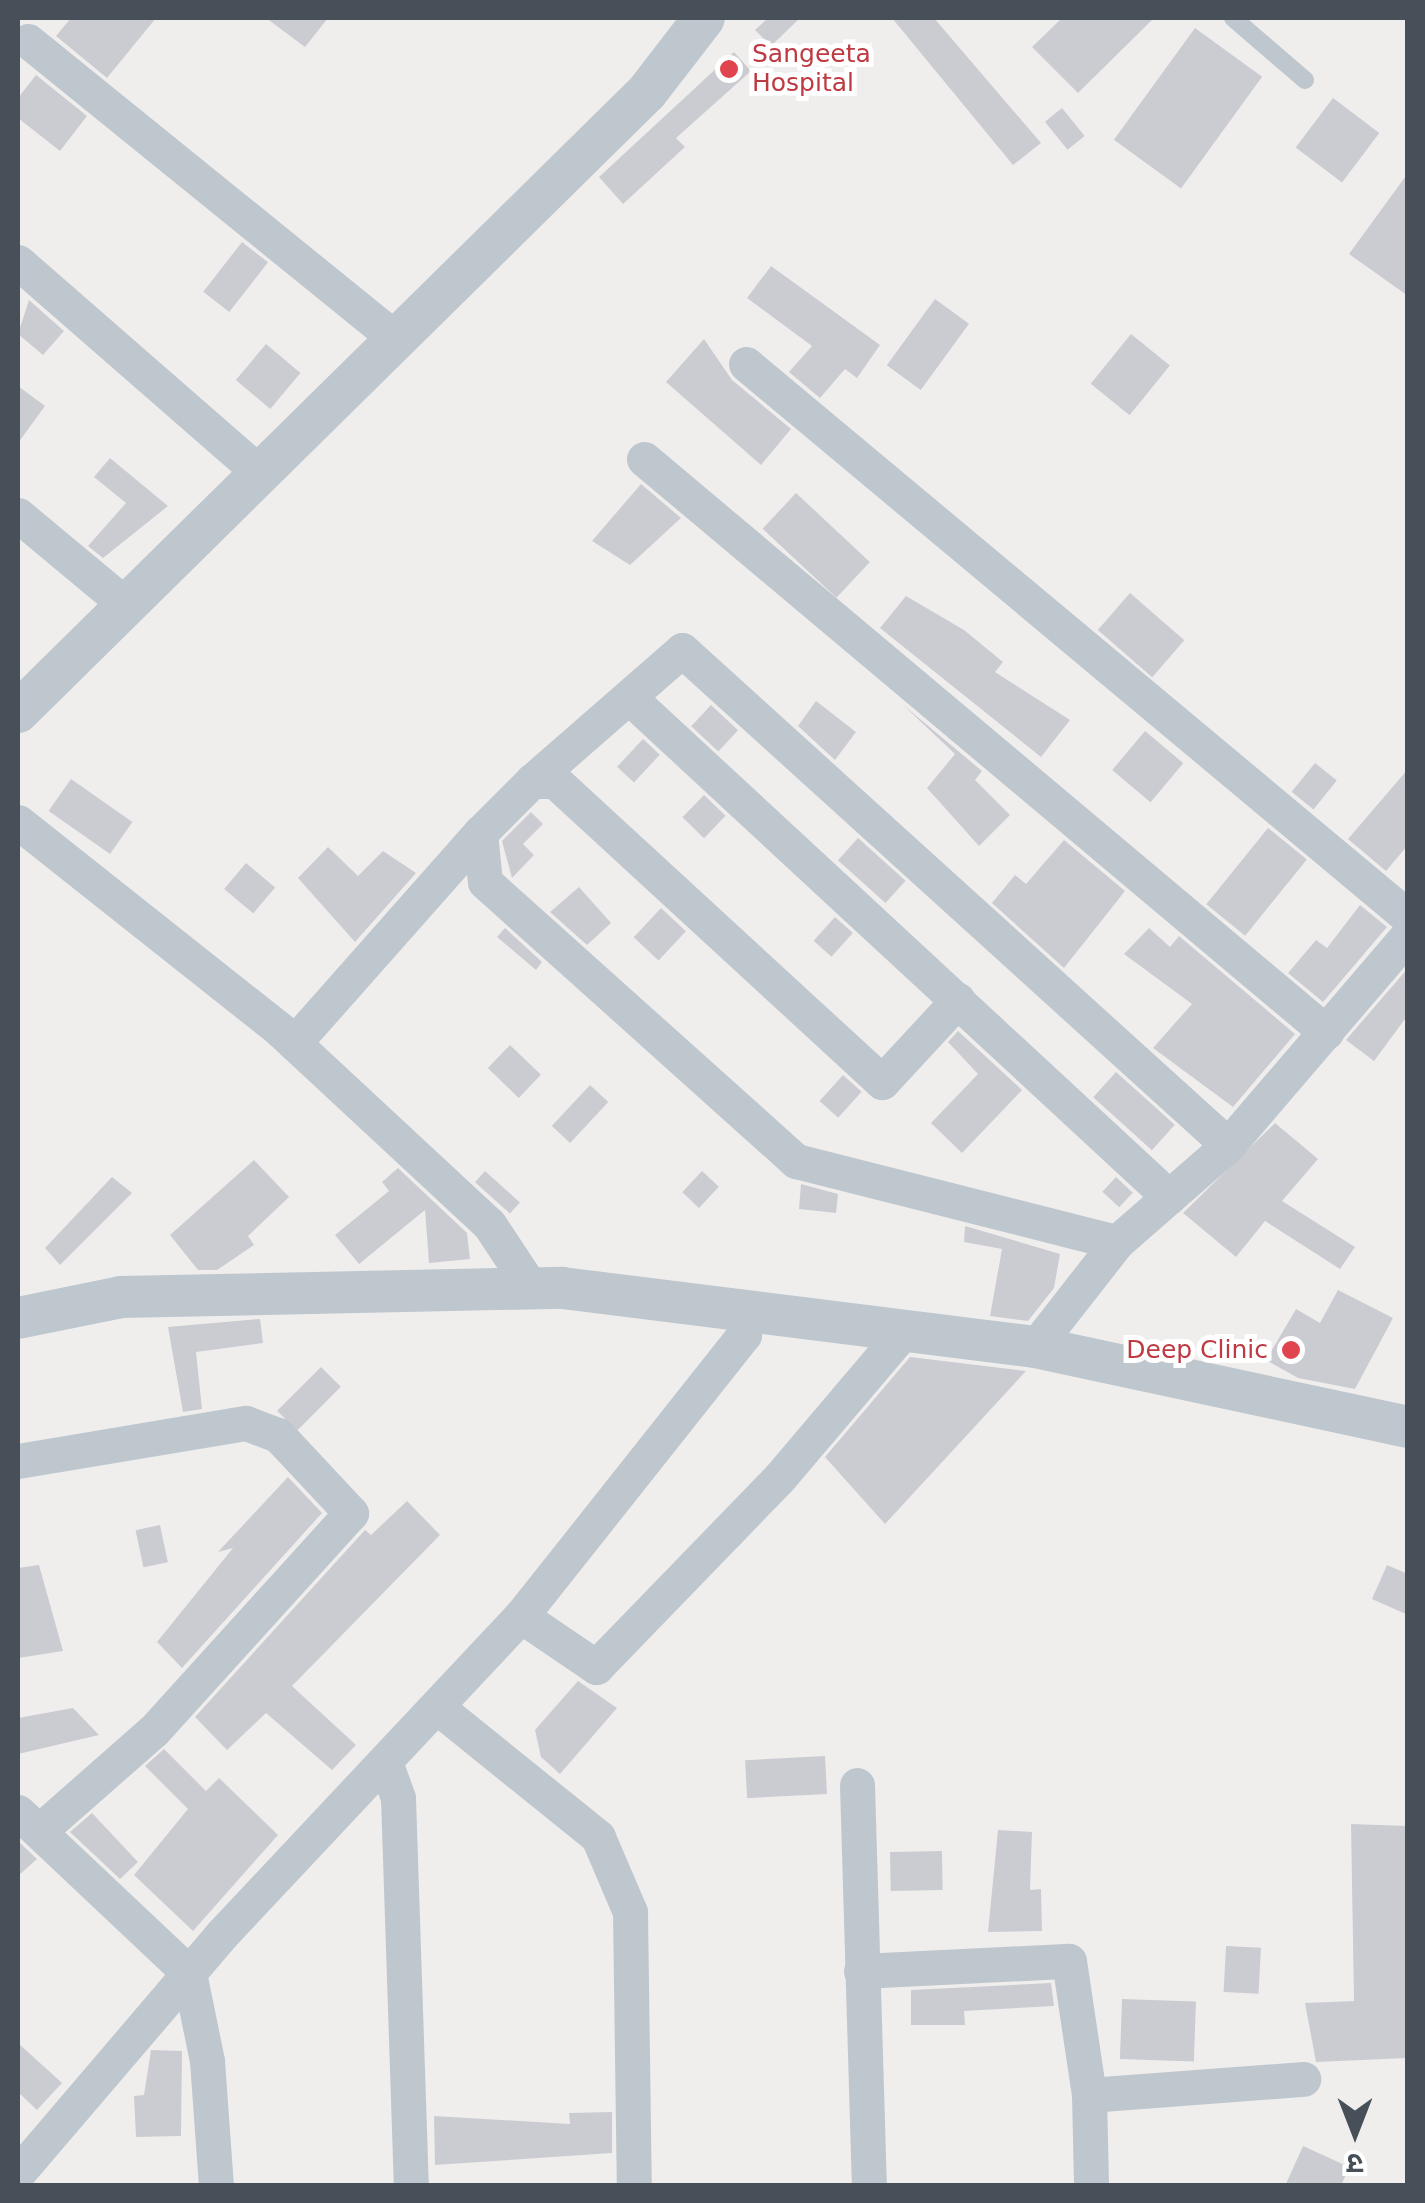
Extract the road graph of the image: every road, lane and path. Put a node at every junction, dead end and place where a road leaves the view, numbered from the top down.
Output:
1 (704, 18) edge
2 (1233, 18) edge
3 (31, 37) edge
4 (1304, 80) dead end
5 (18, 262) edge
6 (396, 339) junction
7 (746, 364) dead end
8 (644, 459) dead end
9 (260, 473) junction
10 (18, 516) edge
11 (126, 605) junction
12 (631, 698) junction
13 (18, 712) edge
14 (532, 781) junction
15 (18, 822) edge
16 (480, 833) junction
17 (1408, 917) edge
18 (1408, 935) edge
19 (958, 1000) junction
20 (1326, 1032) junction
21 (294, 1043) junction
22 (1228, 1145) junction
23 (1169, 1197) junction
24 (1117, 1242) junction
25 (532, 1289) junction
26 (744, 1311) junction
27 (18, 1318) edge
28 (904, 1331) junction
29 (1034, 1347) junction
30 (1408, 1427) edge
31 (18, 1462) edge
32 (521, 1616) junction
33 (437, 1706) junction
34 (384, 1762) junction
35 (858, 1785) dead end
36 (28, 1822) edge
37 (861, 1970) junction
38 (189, 1973) junction
39 (1303, 2079) dead end
40 (1089, 2095) junction
41 (18, 2173) edge
42 (216, 2186) edge
43 (411, 2186) edge
44 (634, 2186) edge
45 (868, 2186) edge
46 (1090, 2186) edge

1 - 6 street
2 - 4 lane
3 - 6 street
5 - 9 street
6 - 9 street
7 - 17 street
8 - 20 street
9 - 11 street
10 - 11 street
11 - 13 street
12 - 14 street
12 - 19 street
12 - 22 street
14 - 16 street
14 - 19 street
15 - 21 street
16 - 21 street
16 - 24 street
18 - 20 street
19 - 23 street
20 - 22 street
21 - 25 street
22 - 23 street
23 - 24 street
24 - 29 street
25 - 26 street
25 - 27 street
26 - 28 street
26 - 32 street
28 - 29 street
28 - 32 street
29 - 30 street
31 - 36 street
32 - 33 street
33 - 34 street
33 - 44 street
34 - 38 street
34 - 43 street
35 - 37 street
36 - 38 street
37 - 40 street
37 - 45 street
38 - 41 street
38 - 42 street
39 - 40 street
40 - 46 street

